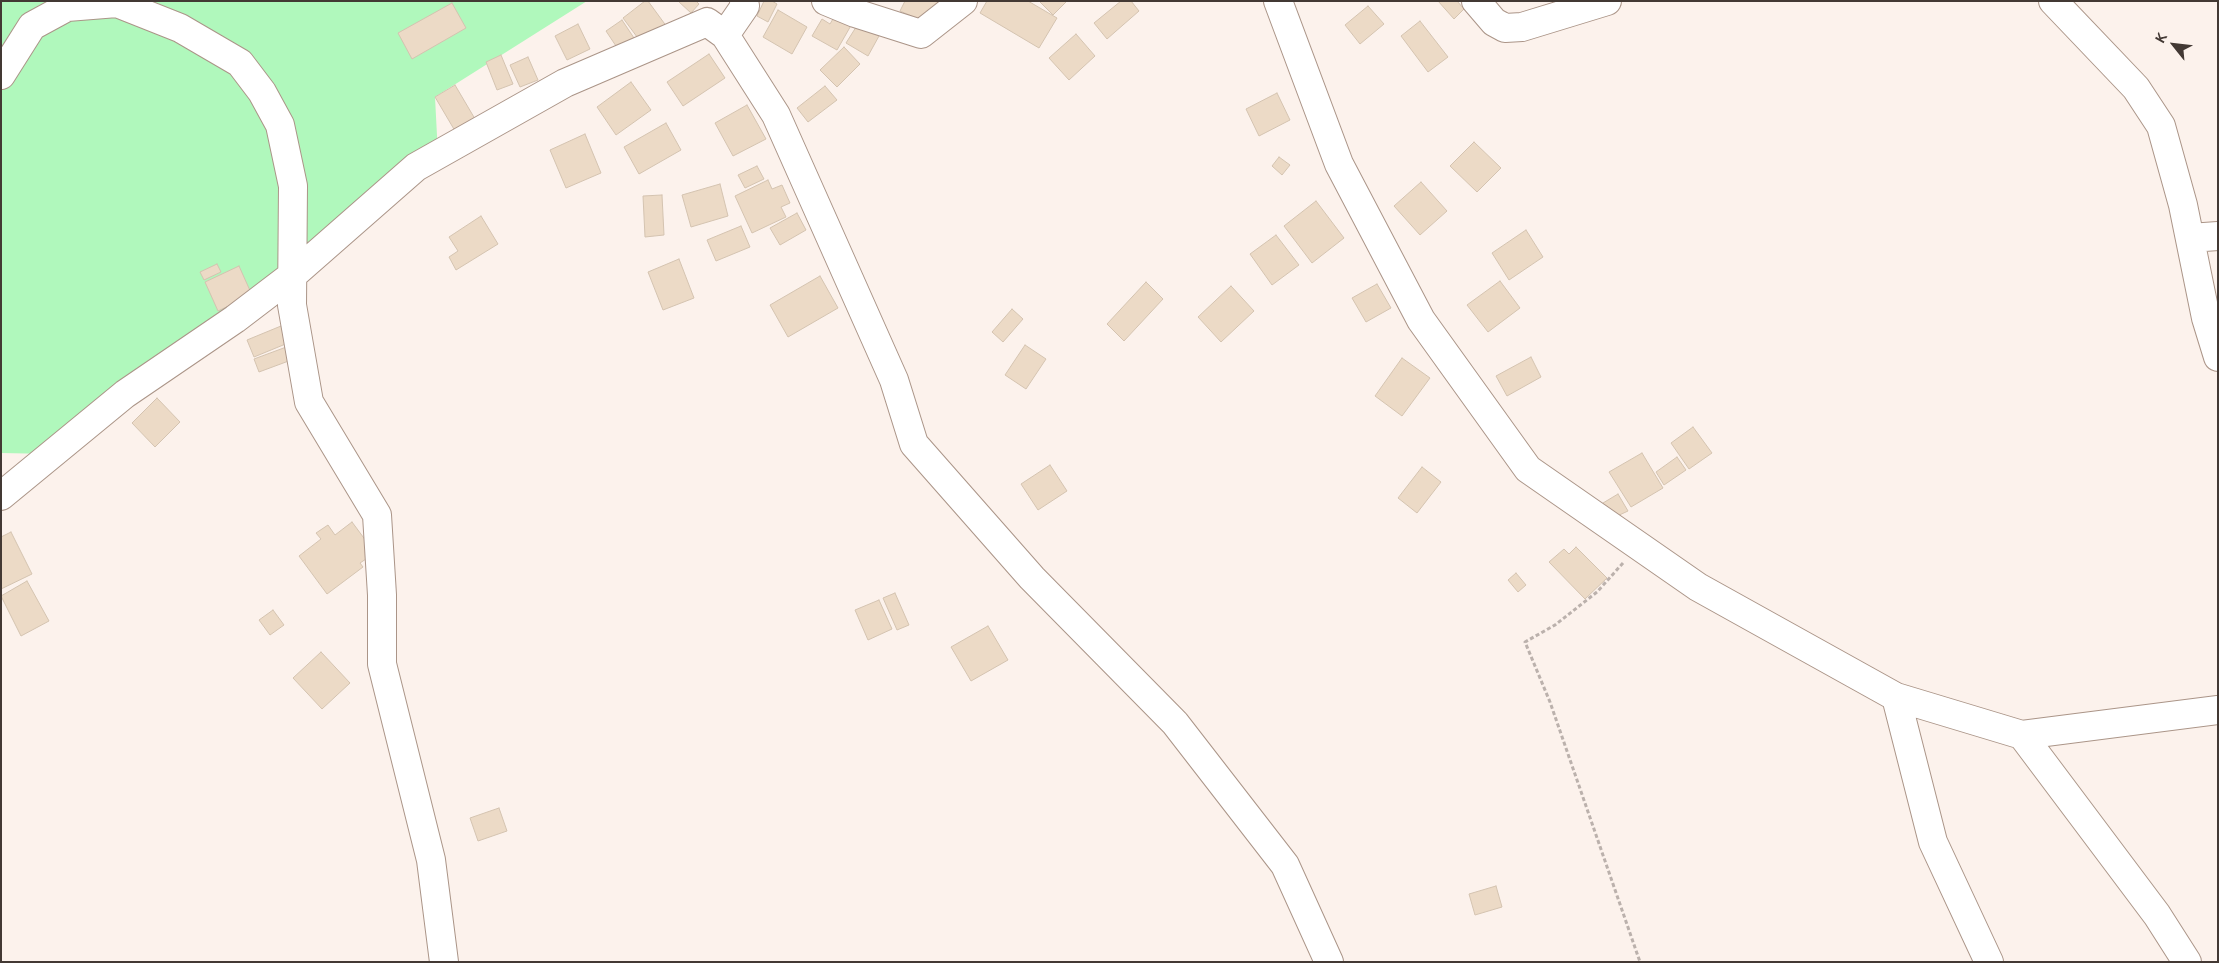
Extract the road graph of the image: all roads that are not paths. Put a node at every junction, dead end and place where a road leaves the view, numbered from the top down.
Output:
1 (744, 1) edge
2 (826, 1) edge
3 (963, 1) edge
4 (1278, 1) edge
5 (1476, 1) edge
6 (1607, 1) edge
7 (2053, 1) edge
8 (725, 35) junction
9 (1, 75) edge
10 (2218, 236) edge
11 (2190, 238) junction
12 (294, 274) junction
13 (2218, 357) edge
14 (1, 496) edge
15 (1896, 697) junction
16 (2218, 710) edge
17 (2022, 735) junction
18 (444, 962) edge
19 (1329, 962) edge
20 (1989, 962) edge
21 (2187, 962) edge

1 - 8 street
2 - 3 street
4 - 15 street
5 - 6 street
7 - 11 street
8 - 12 street
8 - 19 street
9 - 12 street
10 - 11 street
11 - 13 street
12 - 14 street
12 - 18 street
15 - 17 street
15 - 20 street
16 - 17 street
17 - 21 street

